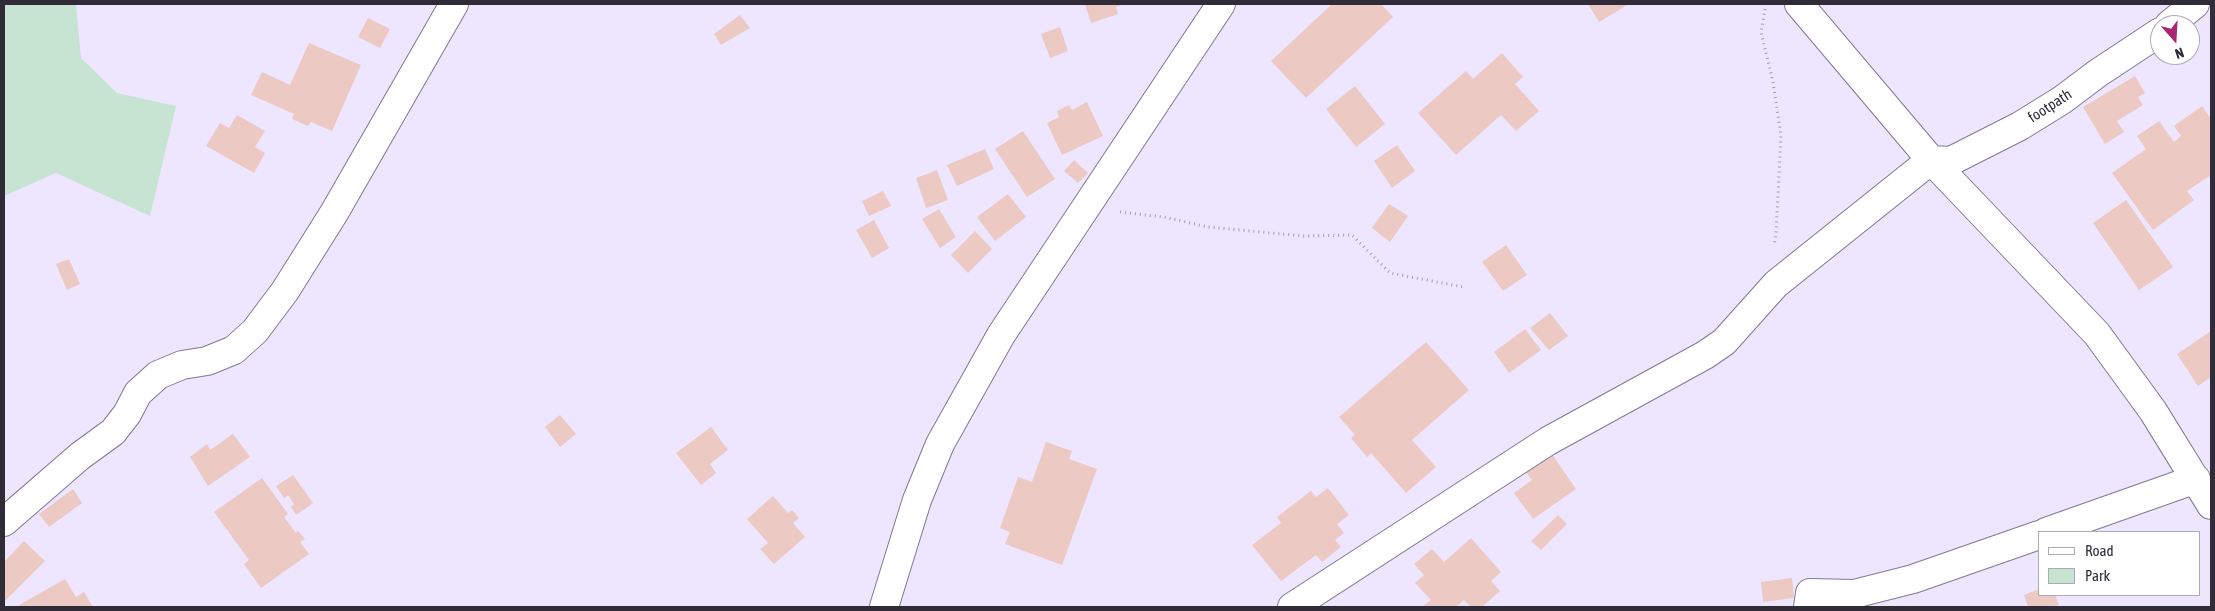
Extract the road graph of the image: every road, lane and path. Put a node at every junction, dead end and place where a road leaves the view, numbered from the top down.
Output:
1 (454, 4) edge
2 (1221, 4) edge
3 (1766, 4) edge
4 (1799, 4) edge
5 (2195, 4) edge
6 (2181, 15) edge
7 (2150, 38) edge
8 (1931, 160) junction
9 (1087, 206) junction
10 (1773, 250) dead end
11 (1463, 287) dead end
12 (2196, 480) junction
13 (2211, 505) edge
14 (4, 522) edge
15 (2049, 531) edge
16 (2038, 535) edge
17 (1809, 600) edge
18 (884, 607) edge
19 (1292, 607) edge

1 - 14 street
2 - 9 street
3 - 10 path
4 - 8 street
5 - 6 street
7 - 8 street, footpath
8 - 12 street
8 - 19 street
9 - 11 path
9 - 18 street
12 - 13 street
12 - 15 street
16 - 17 street

